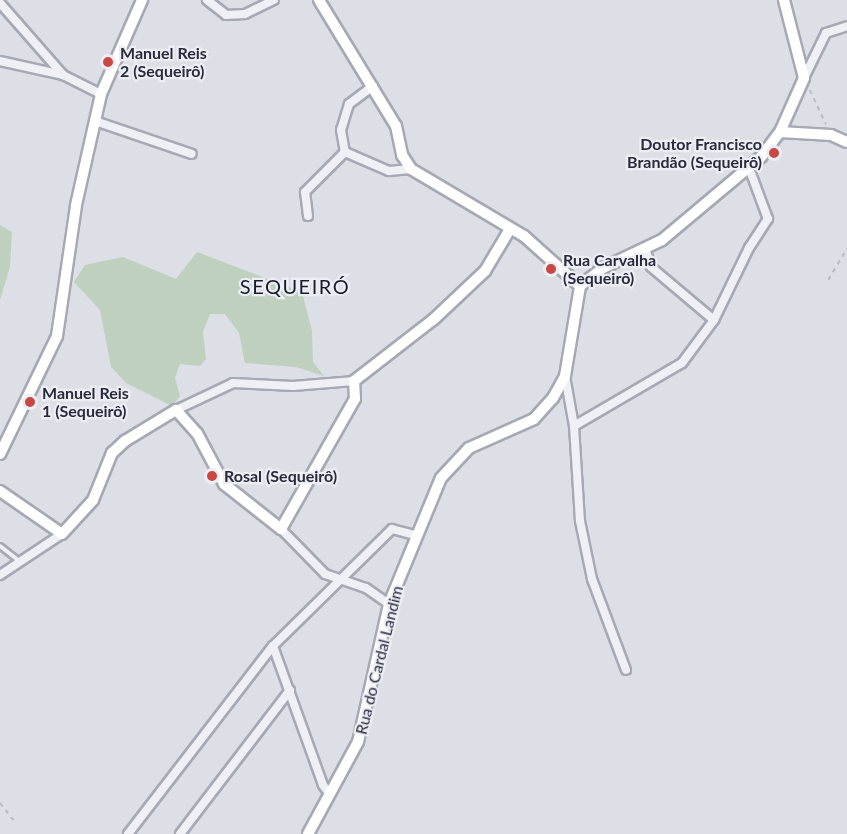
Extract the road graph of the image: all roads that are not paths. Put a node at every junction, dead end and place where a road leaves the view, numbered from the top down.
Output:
1 (142, 0) edge
2 (207, 0) edge
3 (274, 0) edge
4 (319, 0) edge
5 (784, 0) edge
6 (0, 3) edge
7 (847, 26) edge
8 (0, 61) edge
9 (63, 75) junction
10 (804, 78) junction
11 (373, 86) junction
12 (102, 94) junction
13 (95, 121) junction
14 (780, 132) junction
15 (847, 142) edge
16 (345, 152) junction
17 (192, 154) dead end
18 (748, 168) junction
19 (411, 169) junction
20 (308, 216) dead end
21 (510, 229) junction
22 (645, 248) junction
23 (580, 286) junction
24 (714, 320) junction
25 (566, 376) junction
26 (354, 381) junction
27 (176, 410) junction
28 (574, 426) junction
29 (0, 454) edge
30 (0, 491) edge
31 (281, 529) junction
32 (62, 534) junction
33 (415, 535) junction
34 (0, 546) edge
35 (20, 562) junction
36 (0, 575) edge
37 (342, 579) junction
38 (389, 604) junction
39 (273, 646) junction
40 (626, 670) dead end
41 (290, 690) junction
42 (330, 795) junction
43 (128, 834) edge
44 (180, 834) edge
45 (308, 834) edge

1 - 12 street
2 - 3 street
4 - 11 street
5 - 10 street
6 - 9 street
7 - 10 street
8 - 9 street
9 - 12 street
10 - 14 street
11 - 16 street
11 - 19 street
12 - 13 street
13 - 17 street
13 - 29 street
14 - 15 street
14 - 18 street
16 - 19 street
16 - 20 street
18 - 22 street
18 - 24 street
19 - 21 street
21 - 23 street
21 - 26 street
22 - 23 street
22 - 24 street
23 - 25 street, Rua do Cardal Landim
24 - 28 street
25 - 28 street
25 - 33 street, Rua do Cardal Landim
26 - 27 street
26 - 31 street
27 - 31 street
27 - 32 street
28 - 40 street
30 - 32 street
31 - 37 street
32 - 35 street
33 - 37 street
33 - 38 street, Rua do Cardal Landim
34 - 35 lane
35 - 36 street
37 - 38 street
37 - 39 street
38 - 42 street, Rua do Cardal Landim
39 - 41 street
39 - 43 street
41 - 42 street
41 - 44 street
42 - 45 street, Rua do Cardal Landim

